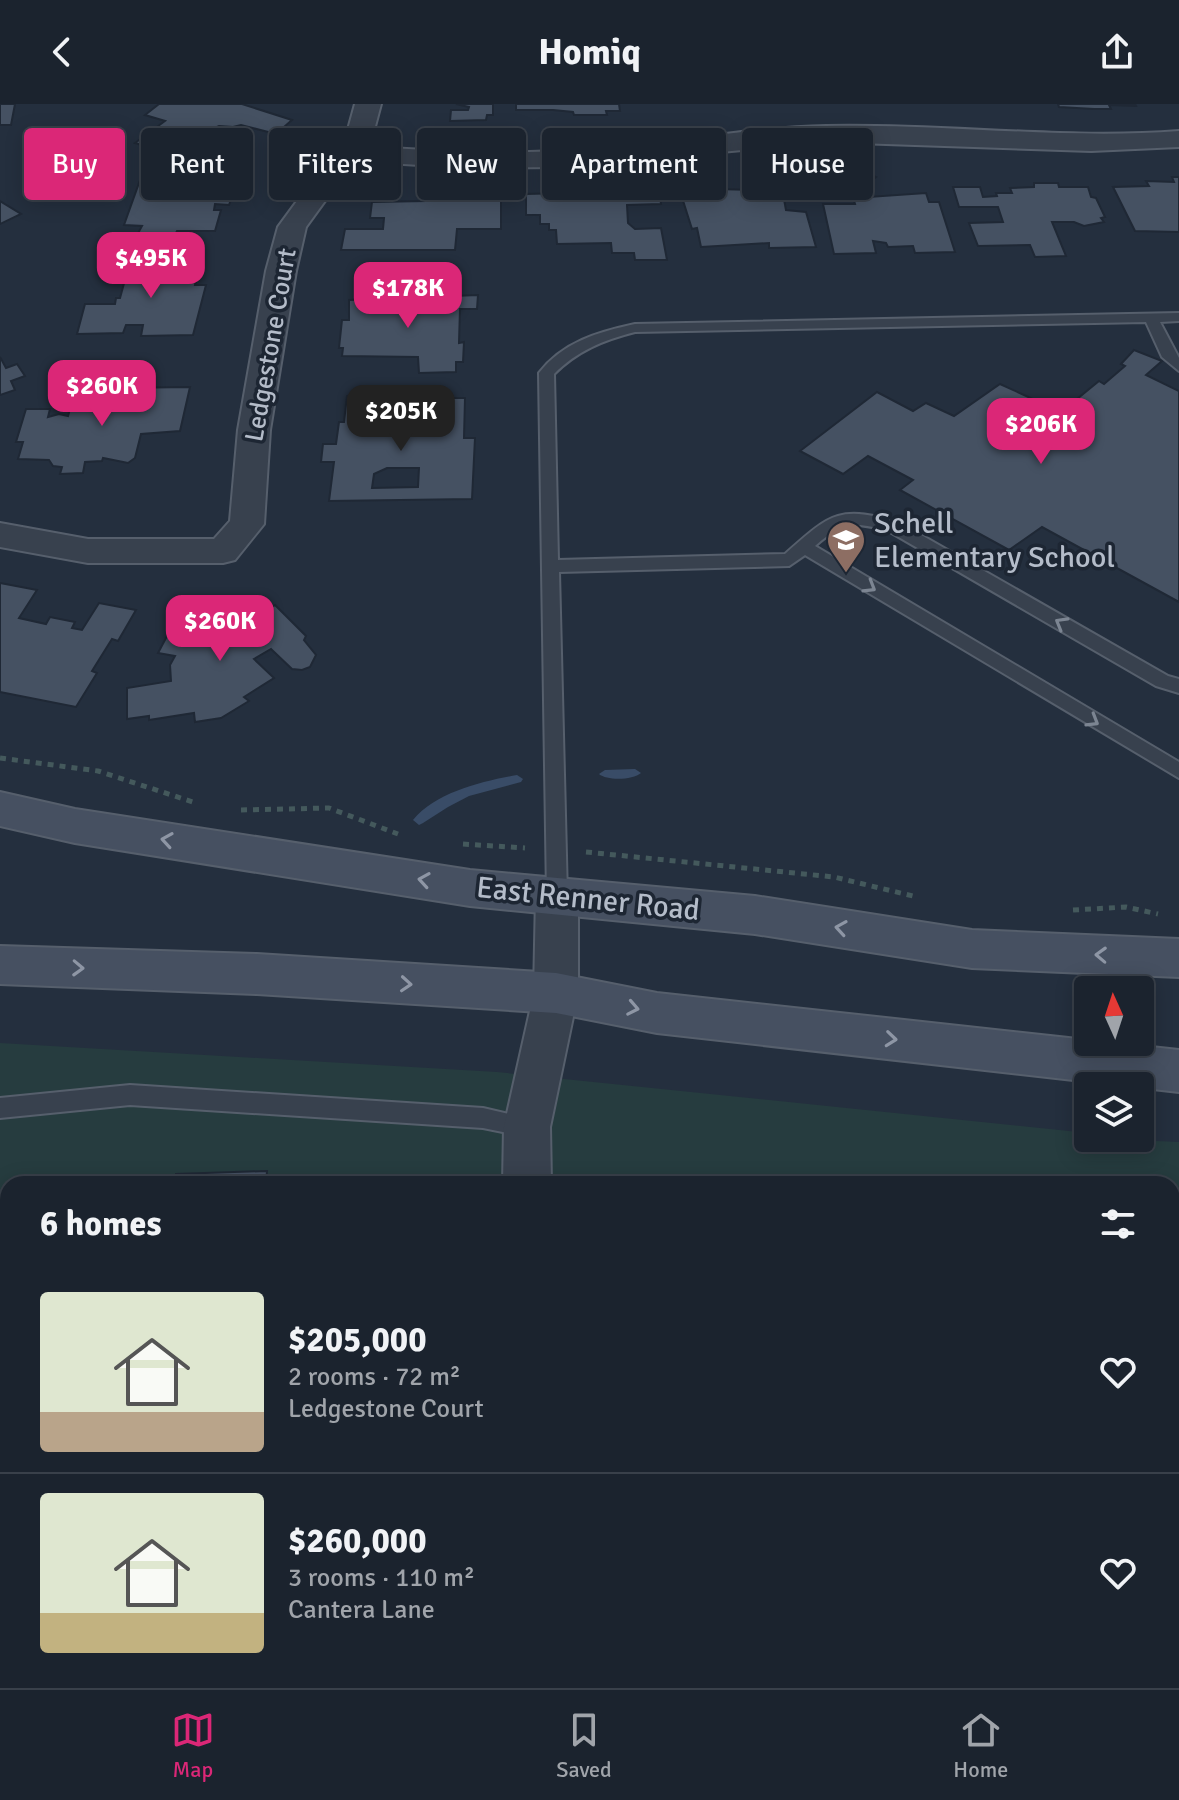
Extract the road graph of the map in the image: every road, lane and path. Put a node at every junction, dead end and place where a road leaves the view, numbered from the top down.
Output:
1 (368, 104) edge
2 (362, 128) edge
3 (1179, 139) edge
4 (401, 156) edge
5 (312, 200) edge
6 (1151, 317) junction
7 (1179, 317) edge
8 (1179, 366) edge
9 (0, 535) edge
10 (804, 547) junction
11 (551, 566) junction
12 (1179, 686) edge
13 (1179, 771) edge
14 (0, 809) edge
15 (557, 896) junction
16 (1179, 958) edge
17 (0, 965) edge
18 (556, 993) junction
19 (1179, 1071) edge
20 (0, 1108) edge
21 (527, 1127) junction
22 (527, 1176) edge

1 - 2 street, Ledgestone Court
3 - 4 street
5 - 9 street, Ledgestone Court
6 - 7 lane
6 - 8 lane
6 - 11 lane
10 - 11 lane
12 -> 10 lane
10 -> 13 lane
11 - 15 lane
15 -> 14 main road, East Renner Road
16 -> 15 main road, East Renner Road
15 - 18 street
17 -> 18 main road
18 -> 19 main road
18 - 21 street
20 - 21 lane
21 - 22 street

